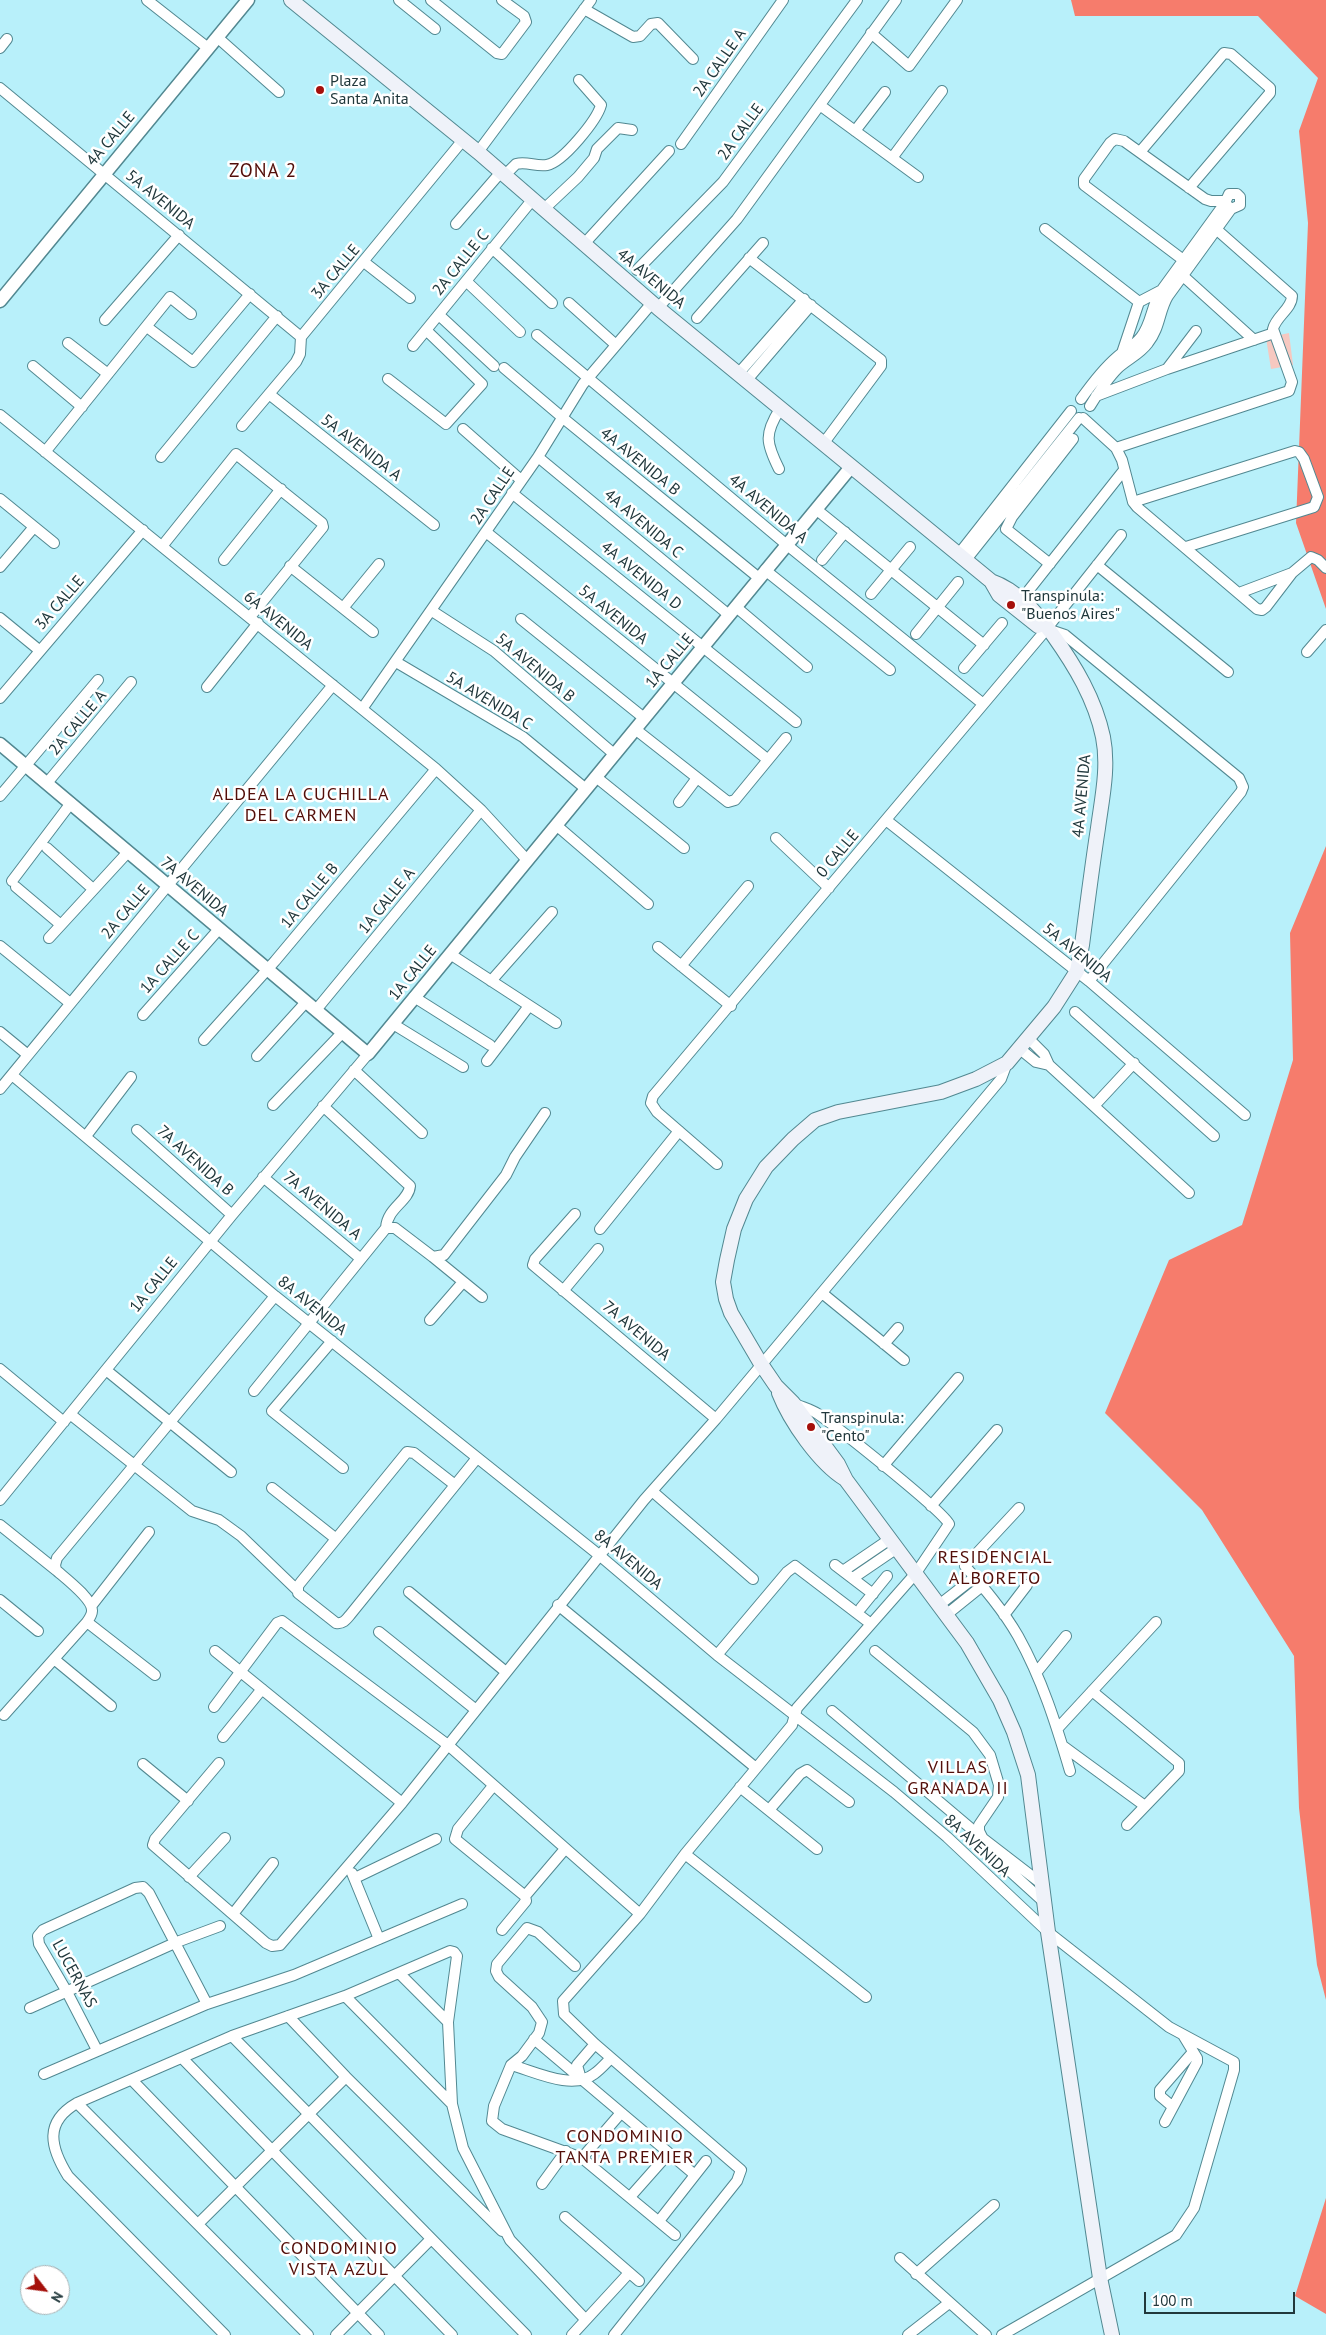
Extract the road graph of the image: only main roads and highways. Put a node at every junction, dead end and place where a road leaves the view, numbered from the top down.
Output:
1 (291, 0) edge
2 (776, 1386) junction
3 (846, 1480) junction
4 (1112, 2335) edge

1 - 2 main road, 4A AVENIDA
2 - 3 main road
2 - 3 main road
3 - 4 main road

